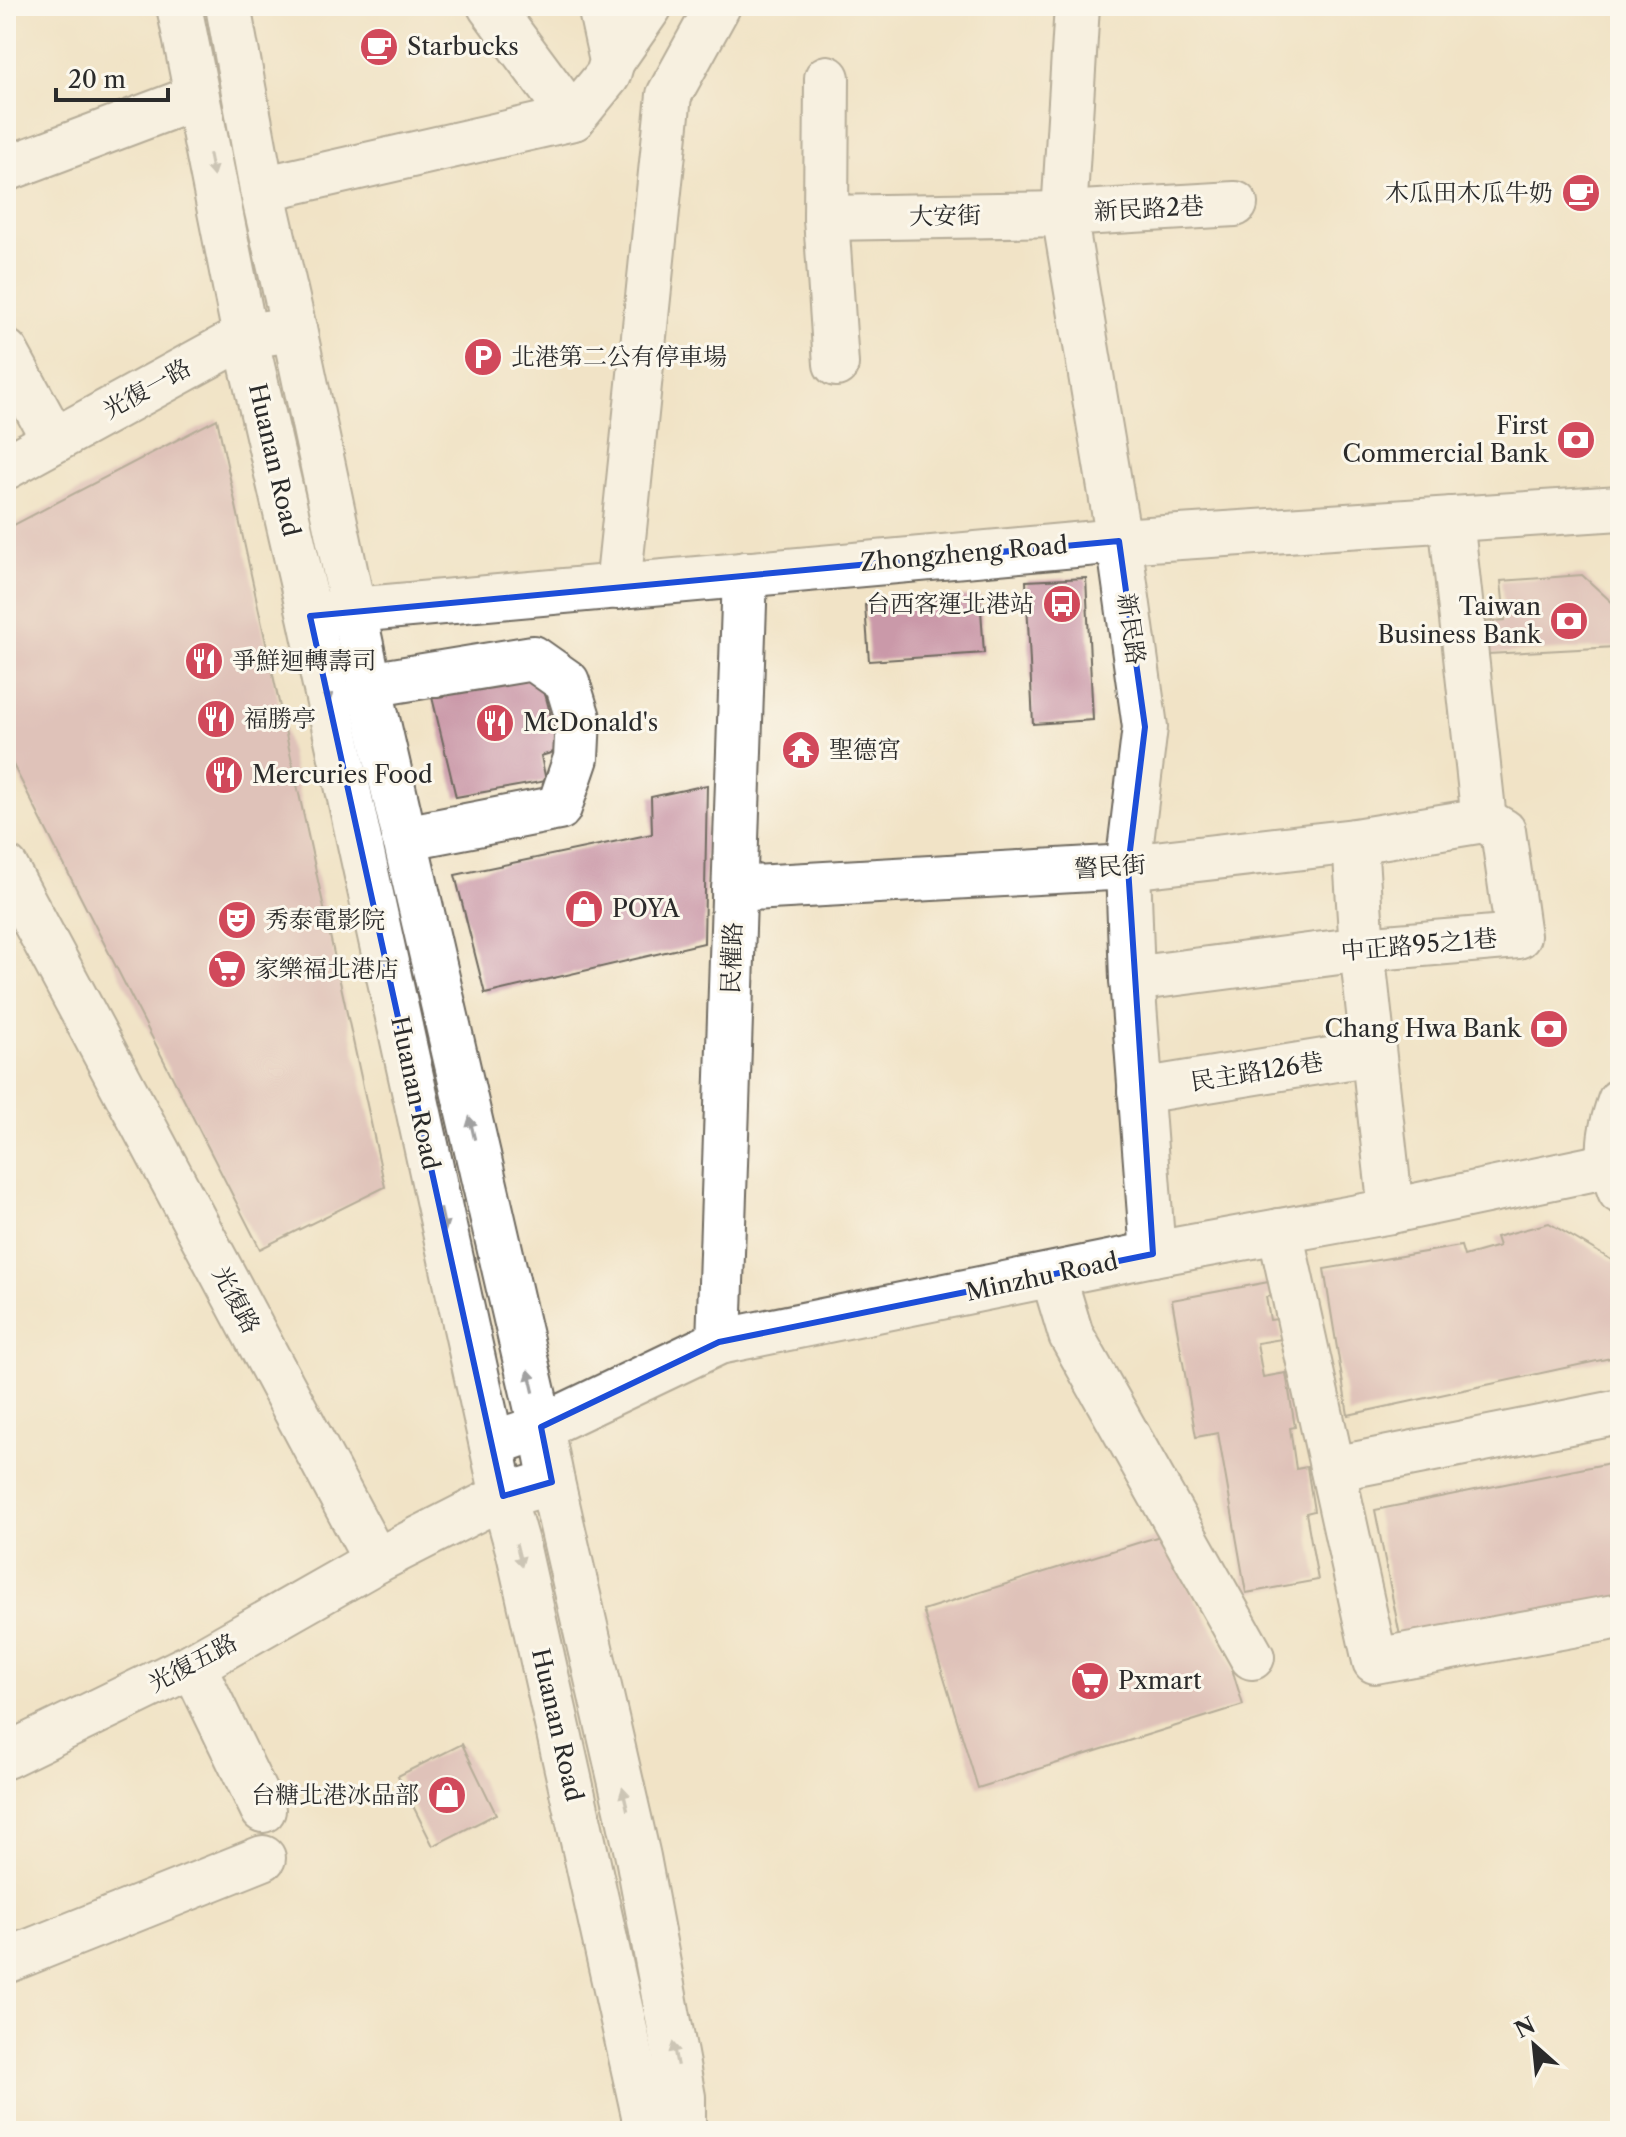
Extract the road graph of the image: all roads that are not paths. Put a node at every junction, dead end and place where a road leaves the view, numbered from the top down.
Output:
1 (179, 6) edge
2 (228, 6) edge
3 (490, 6) edge
4 (600, 6) edge
5 (650, 6) edge
6 (718, 6) edge
7 (1077, 6) edge
8 (612, 61) junction
9 (827, 78) dead end
10 (197, 97) junction
11 (573, 118) junction
12 (6, 169) edge
13 (262, 189) junction
14 (1235, 204) dead end
15 (1064, 214) junction
16 (826, 218) junction
17 (294, 329) junction
18 (245, 336) junction
19 (6, 352) edge
20 (836, 364) dead end
21 (54, 440) junction
22 (6, 467) edge
23 (1620, 508) edge
24 (1451, 519) junction
25 (1119, 541) junction
26 (745, 574) junction
27 (618, 587) junction
28 (354, 610) junction
29 (310, 616) junction
30 (369, 685) junction
31 (1484, 820) junction
32 (404, 838) junction
33 (1355, 841) junction
34 (1128, 867) junction
35 (6, 868) edge
36 (734, 889) junction
37 (1362, 949) junction
38 (1132, 979) junction
39 (1373, 1053) junction
40 (1140, 1091) junction
41 (1620, 1101) edge
42 (1615, 1179) edge
43 (1391, 1211) junction
44 (1280, 1231) junction
45 (1153, 1254) junction
46 (1053, 1275) junction
47 (719, 1342) junction
48 (1620, 1412) edge
49 (541, 1427) junction
50 (492, 1444) junction
51 (1333, 1469) junction
52 (552, 1482) junction
53 (503, 1496) junction
54 (376, 1561) junction
55 (1620, 1616) edge
56 (1252, 1657) dead end
57 (193, 1665) junction
58 (6, 1756) edge
59 (263, 1810) dead end
60 (263, 1858) dead end
61 (6, 1961) edge
62 (644, 2131) edge
63 (683, 2131) edge

1 - 10 street, Huanan Road
2 - 13 street, Huanan Road
3 - 11 street
4 - 8 street
5 - 8 street
6 - 27 street
7 - 15 street, 新民路
8 - 11 street
9 - 16 street
10 - 12 street
10 -> 18 street, Huanan Road
11 - 13 street
13 - 17 street, Huanan Road
14 - 15 street, 新民路2巷
15 - 16 street, 大安街
15 - 25 street, 新民路
16 - 20 street
17 - 18 street, 光復一路
17 - 28 street, Huanan Road
18 - 21 street, 光復一路
18 - 29 street, Huanan Road
19 - 21 street
21 - 22 street, 光復一路
23 - 24 street, Zhongzheng Road
24 - 25 street, Zhongzheng Road
24 - 31 street
25 - 26 street, Zhongzheng Road
25 - 34 street, 新民路
26 - 27 street, Zhongzheng Road
26 - 36 street, 民權路
27 - 28 street, Zhongzheng Road
28 - 29 street, Zhongzheng Road
28 - 30 street, Huanan Road
29 -> 50 street, Huanan Road
30 - 32 street, Huanan Road
30 - 32 street
31 - 33 street, 警民街
31 - 37 street, 中正路95之1巷
49 -> 32 street, Huanan Road
33 - 34 street, 警民街
33 - 37 street
34 - 36 street, 警民街
34 - 38 street, 新民路
35 - 54 street, 光復路
36 - 47 street, 民權路
37 - 38 street, 中正路95之1巷
37 - 39 street
38 - 40 street, 新民路
39 - 40 street, 民主路126巷
39 - 43 street
40 - 45 street, 新民路
41 - 42 street
42 - 43 street, Minzhu Road
43 - 44 street, Minzhu Road
44 - 45 street, Minzhu Road
44 - 51 street
45 - 46 street, Minzhu Road
46 - 47 street, Minzhu Road
46 - 56 street
47 - 49 street, Minzhu Road
48 - 51 street
49 - 50 street, Minzhu Road
49 - 52 street, Huanan Road
50 - 53 street, Huanan Road
51 - 55 street
52 - 53 street
63 -> 52 street, Huanan Road
53 - 54 street
53 -> 62 street, Huanan Road
54 - 57 street, 光復五路
57 - 58 street, 光復五路
57 - 59 street
60 - 61 street

